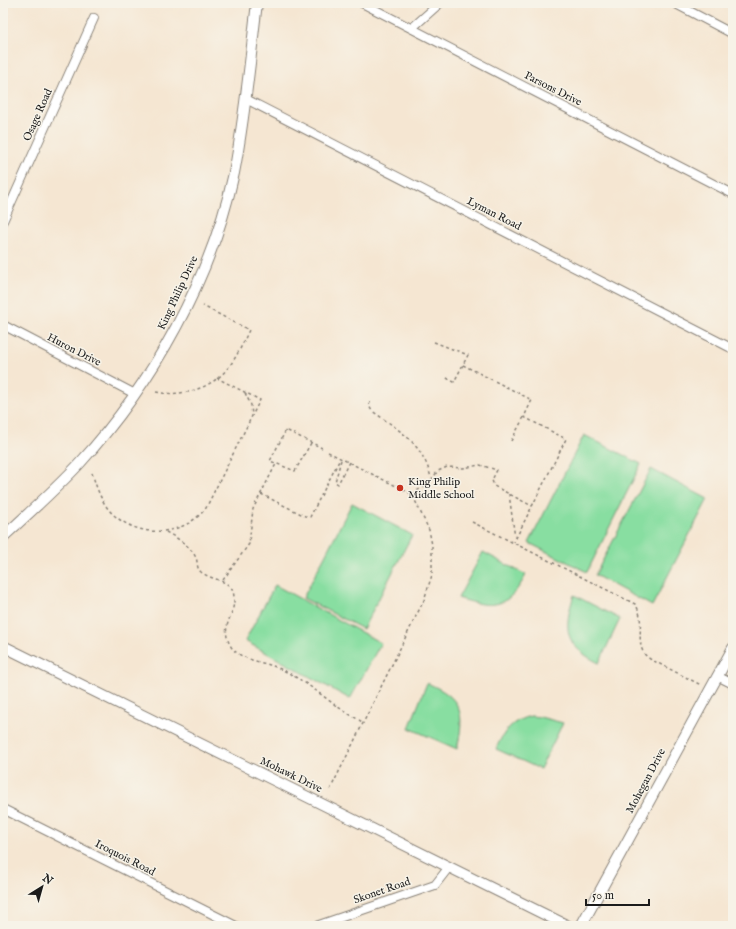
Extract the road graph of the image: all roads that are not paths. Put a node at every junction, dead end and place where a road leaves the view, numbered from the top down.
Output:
1 (257, 3) edge
2 (362, 3) edge
3 (440, 3) edge
4 (674, 3) edge
5 (94, 18) dead end
6 (412, 28) junction
7 (733, 34) edge
8 (246, 98) junction
9 (733, 194) edge
10 (3, 221) edge
11 (3, 325) edge
12 (733, 349) edge
13 (135, 394) junction
14 (3, 537) edge
15 (3, 646) edge
16 (733, 648) edge
17 (717, 676) junction
18 (733, 684) edge
19 (3, 809) edge
20 (448, 867) junction
21 (236, 926) edge
22 (316, 926) edge
23 (568, 926) edge
24 (581, 926) edge

1 - 8 street, King Philip Drive
2 - 6 street, Parsons Drive
3 - 6 street
4 - 7 street
5 - 10 street, Osage Road
6 - 9 street, Parsons Drive
8 - 12 street, Lyman Road
8 - 13 street, King Philip Drive
11 - 13 street, Huron Drive
13 - 14 street, King Philip Drive
15 - 20 street, Mohawk Drive
16 - 17 street, Mohegan Drive
17 - 18 street
17 - 24 street, Mohegan Drive
19 - 21 street, Iroquois Road
20 - 22 street, Skonet Road
20 - 23 street, Mohawk Drive

